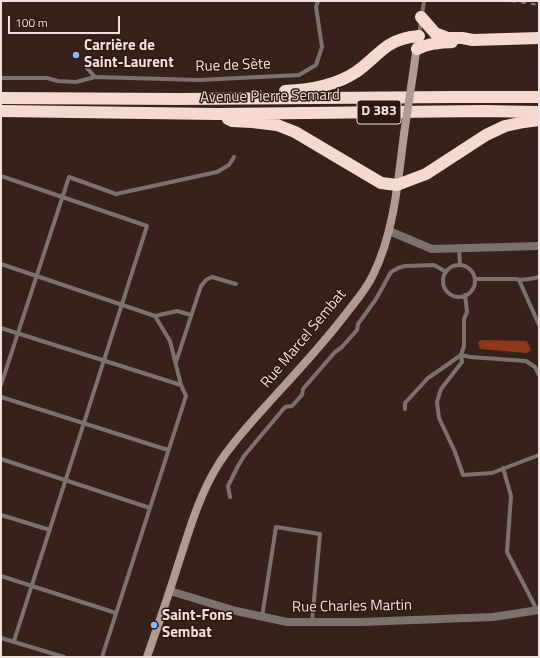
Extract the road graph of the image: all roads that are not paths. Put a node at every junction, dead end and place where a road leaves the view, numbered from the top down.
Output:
1 (318, 1) edge
2 (424, 1) edge
3 (421, 17) junction
4 (419, 36) junction
5 (539, 38) edge
6 (473, 40) junction
7 (417, 49) junction
8 (87, 68) dead end
9 (95, 77) junction
10 (1, 78) edge
11 (1, 98) edge
12 (539, 98) edge
13 (254, 99) junction
14 (1, 112) edge
15 (539, 112) edge
16 (218, 114) junction
17 (539, 120) edge
18 (234, 157) dead end
19 (1, 176) edge
20 (397, 185) junction
21 (62, 197) junction
22 (389, 231) junction
23 (539, 246) edge
24 (459, 248) junction
25 (1, 264) edge
26 (460, 265) junction
27 (446, 272) junction
28 (37, 276) junction
29 (539, 277) edge
30 (474, 279) junction
31 (519, 280) junction
32 (236, 284) dead end
33 (465, 295) junction
34 (122, 304) junction
35 (191, 315) junction
36 (155, 316) junction
37 (539, 325) edge
38 (1, 328) edge
39 (18, 333) junction
40 (461, 355) junction
41 (104, 360) junction
42 (176, 362) junction
43 (539, 375) edge
44 (181, 384) junction
45 (1, 385) edge
46 (1, 397) edge
47 (406, 409) dead end
48 (84, 423) junction
49 (168, 450) junction
50 (539, 455) edge
51 (1, 459) edge
52 (503, 468) junction
53 (66, 481) junction
54 (230, 498) dead end
55 (150, 508) junction
56 (1, 515) edge
57 (50, 530) junction
58 (1, 576) edge
59 (32, 586) junction
60 (170, 591) junction
61 (538, 610) edge
62 (116, 613) junction
63 (262, 617) junction
64 (312, 622) junction
65 (1, 638) edge
66 (14, 641) junction
67 (64, 657) edge
68 (102, 657) edge
69 (147, 657) edge

1 - 9 lane, Rue de Sète
2 - 3 lane, Rue Marcel Sembat
3 - 4 lane, Rue Marcel Sembat
3 - 6 highway
4 - 7 main road, Rue Marcel Sembat
4 - 13 highway
5 - 6 highway
6 - 7 highway
7 - 20 main road, Rue Marcel Sembat, bridge
8 - 9 lane
9 - 10 lane, Rue de Sète
11 - 13 highway, Avenue Pierre Semard / D 383
12 - 13 highway, Avenue Pierre Semard / D 383
14 - 16 highway, Avenue Pierre Semard / D 383
15 - 16 highway, Avenue Pierre Semard / D 383
16 - 20 highway
17 - 20 highway
18 - 21 lane
19 - 21 lane
20 - 22 main road, Rue Marcel Sembat
21 - 28 lane
21 - 34 lane
22 - 24 street
22 - 60 main road, Rue Marcel Sembat
23 - 24 street
24 - 26 lane
25 - 28 lane
26 - 27 lane
26 - 30 lane
27 - 33 lane
27 - 54 lane
28 - 34 lane
28 - 39 lane
29 - 31 lane
30 - 31 lane
30 - 33 lane
31 - 37 lane
32 - 35 lane
33 - 40 lane
34 - 36 lane
34 - 41 lane
35 - 36 lane
35 - 42 lane
36 - 42 lane
38 - 39 lane
39 - 41 lane
39 - 45 lane
40 - 43 lane
40 - 47 lane
40 - 52 lane
41 - 44 lane
41 - 48 lane
42 - 44 lane
44 - 49 lane
46 - 48 lane
48 - 49 lane
48 - 53 lane
49 - 55 lane
50 - 52 lane
51 - 53 lane
52 - 61 lane
53 - 55 lane
53 - 57 lane
55 - 62 lane
56 - 57 lane
57 - 59 lane
58 - 59 lane
59 - 62 lane
59 - 66 lane
60 - 63 street, Rue Charles Martin
60 - 69 main road, Rue Marcel Sembat
61 - 64 street, Rue Charles Martin
62 - 68 lane
63 - 64 street, Rue Charles Martin
63 - 64 lane
65 - 66 lane
66 - 67 lane

